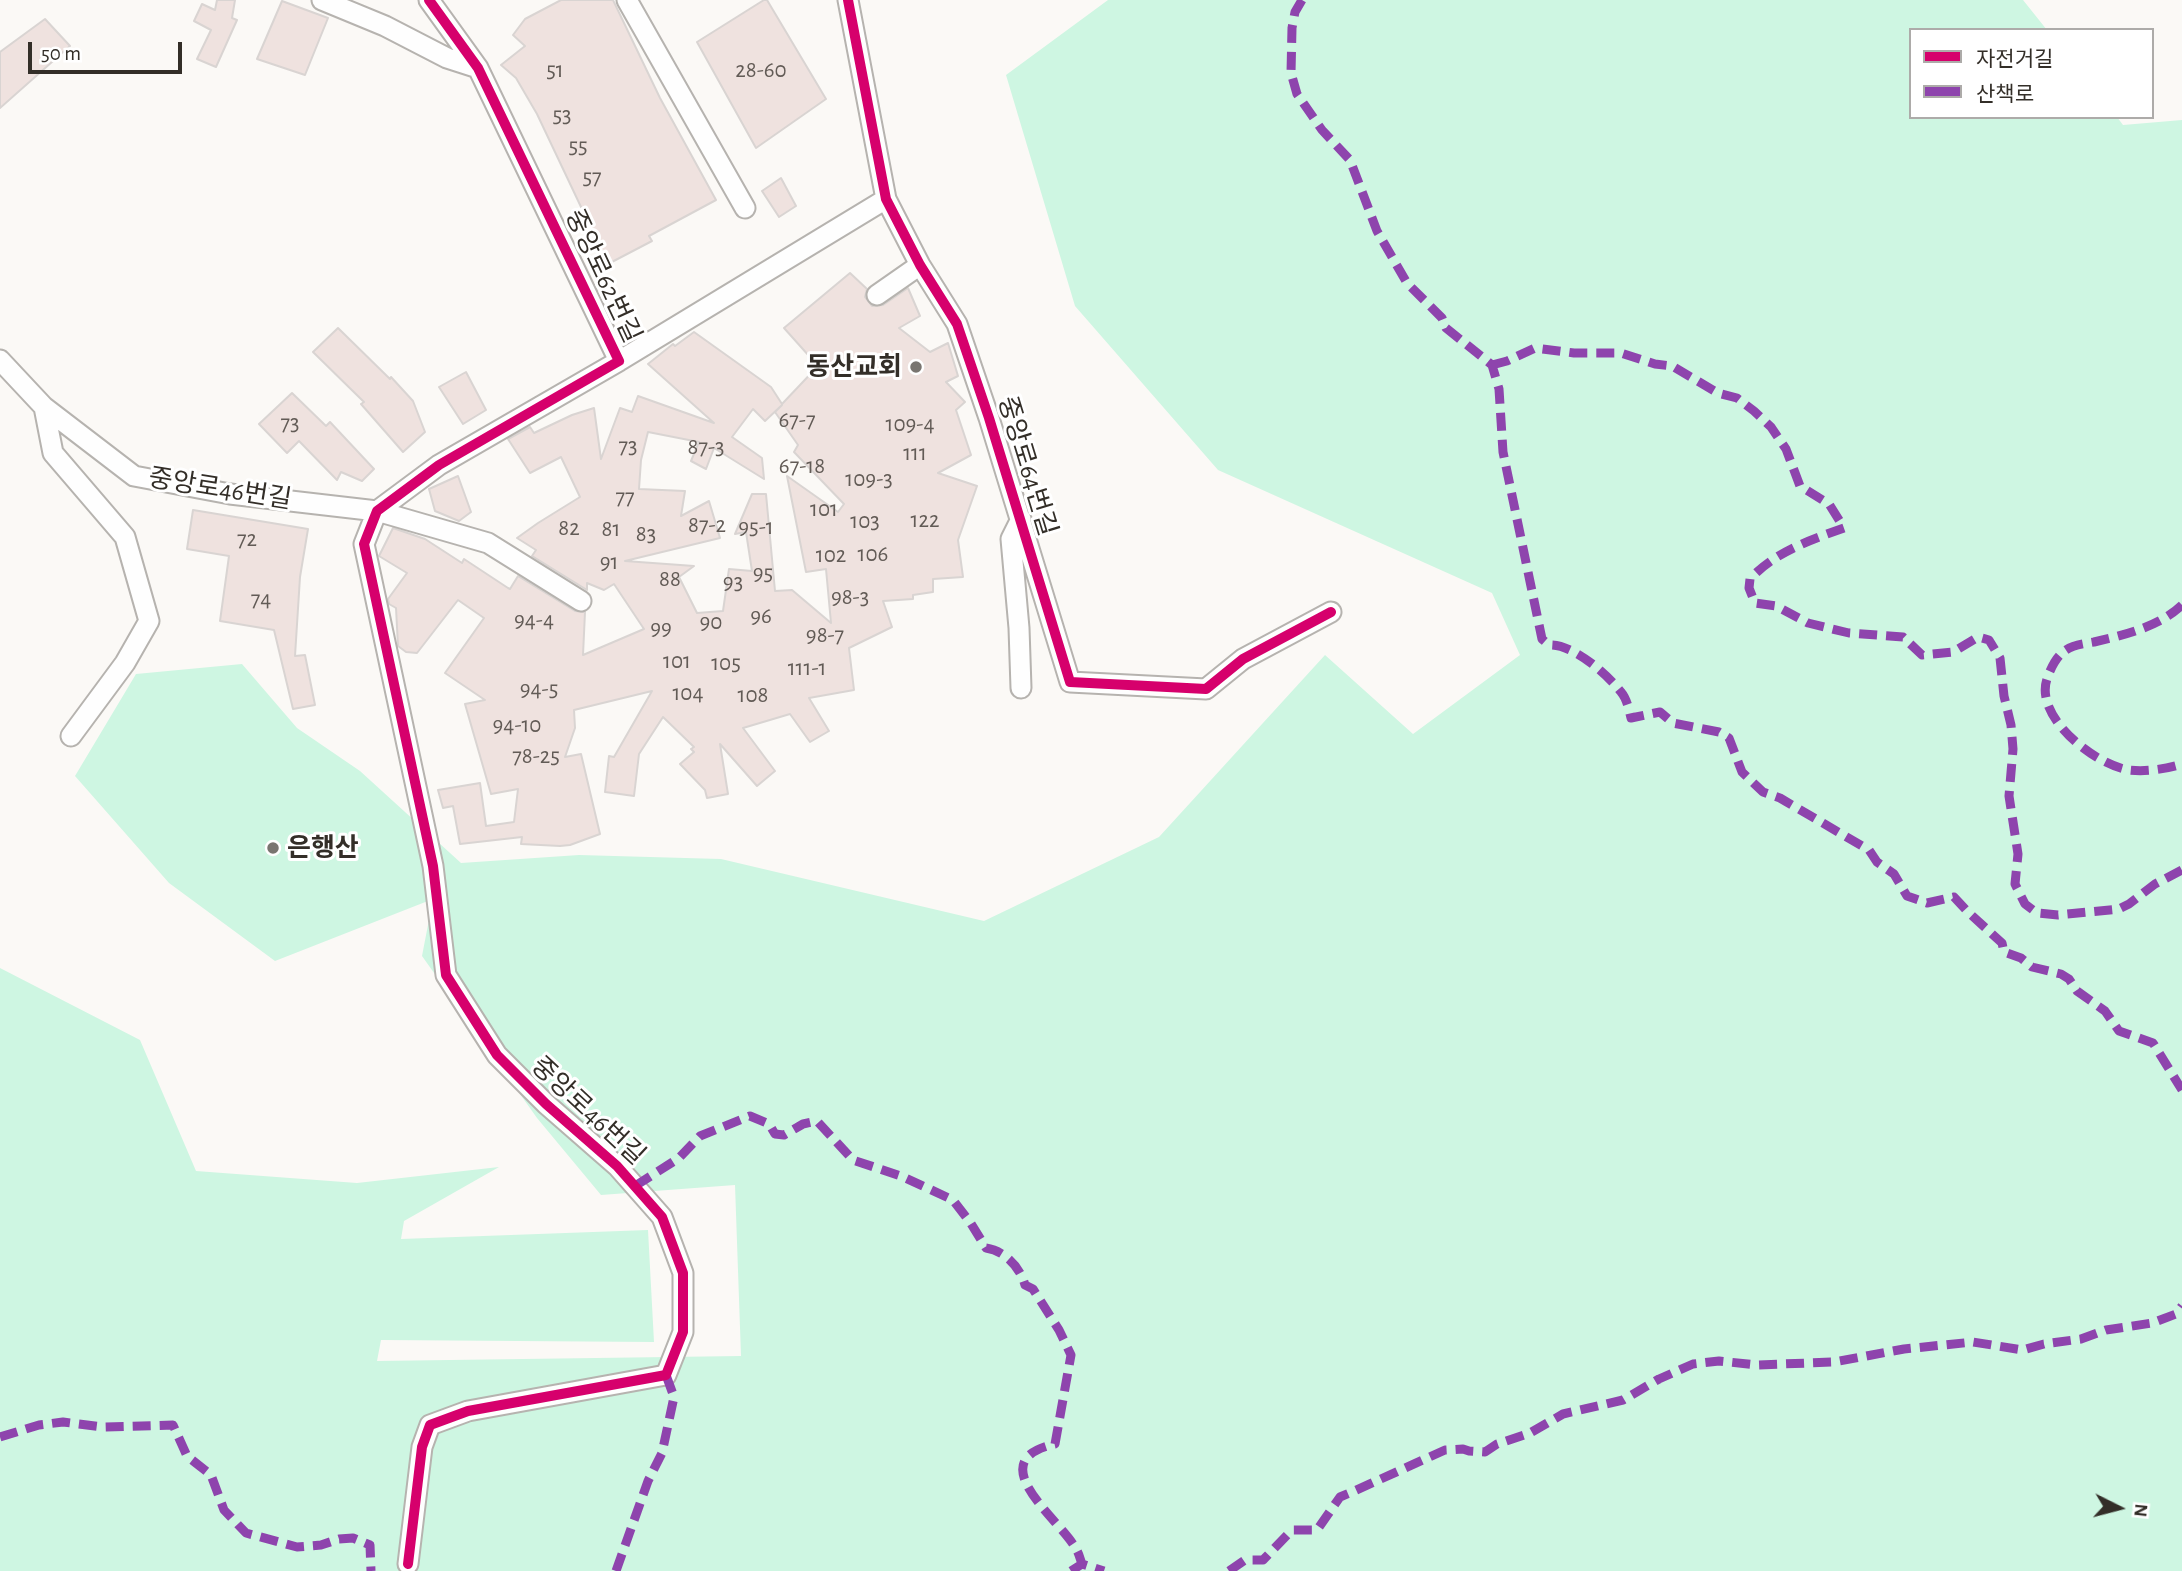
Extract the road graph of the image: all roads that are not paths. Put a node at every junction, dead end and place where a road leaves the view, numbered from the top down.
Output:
1 (322, 0) edge
2 (429, 0) edge
3 (627, 0) edge
4 (848, 0) edge
5 (478, 68) junction
6 (886, 199) junction
7 (745, 208) dead end
8 (920, 265) junction
9 (877, 295) dead end
10 (0, 360) edge
11 (619, 361) junction
12 (44, 407) junction
13 (377, 511) junction
14 (1021, 519) junction
15 (581, 601) dead end
16 (1331, 612) dead end
17 (1021, 688) dead end
18 (71, 736) dead end
19 (408, 1564) dead end

1 - 5 street
2 - 5 street, 중앙로62번길
3 - 7 street
4 - 6 street, 중앙로64번길
5 - 11 street, 중앙로62번길
6 - 8 street, 중앙로64번길
6 - 11 street
8 - 9 street
8 - 14 street, 중앙로64번길
10 - 12 street, 중앙로46번길
11 - 13 street, 중앙로62번길
12 - 13 street, 중앙로46번길
12 - 18 street
13 - 15 street, 중앙로46번길
13 - 19 street, 중앙로46번길
14 - 16 street, 중앙로64번길
14 - 17 street, 중앙로64번길

